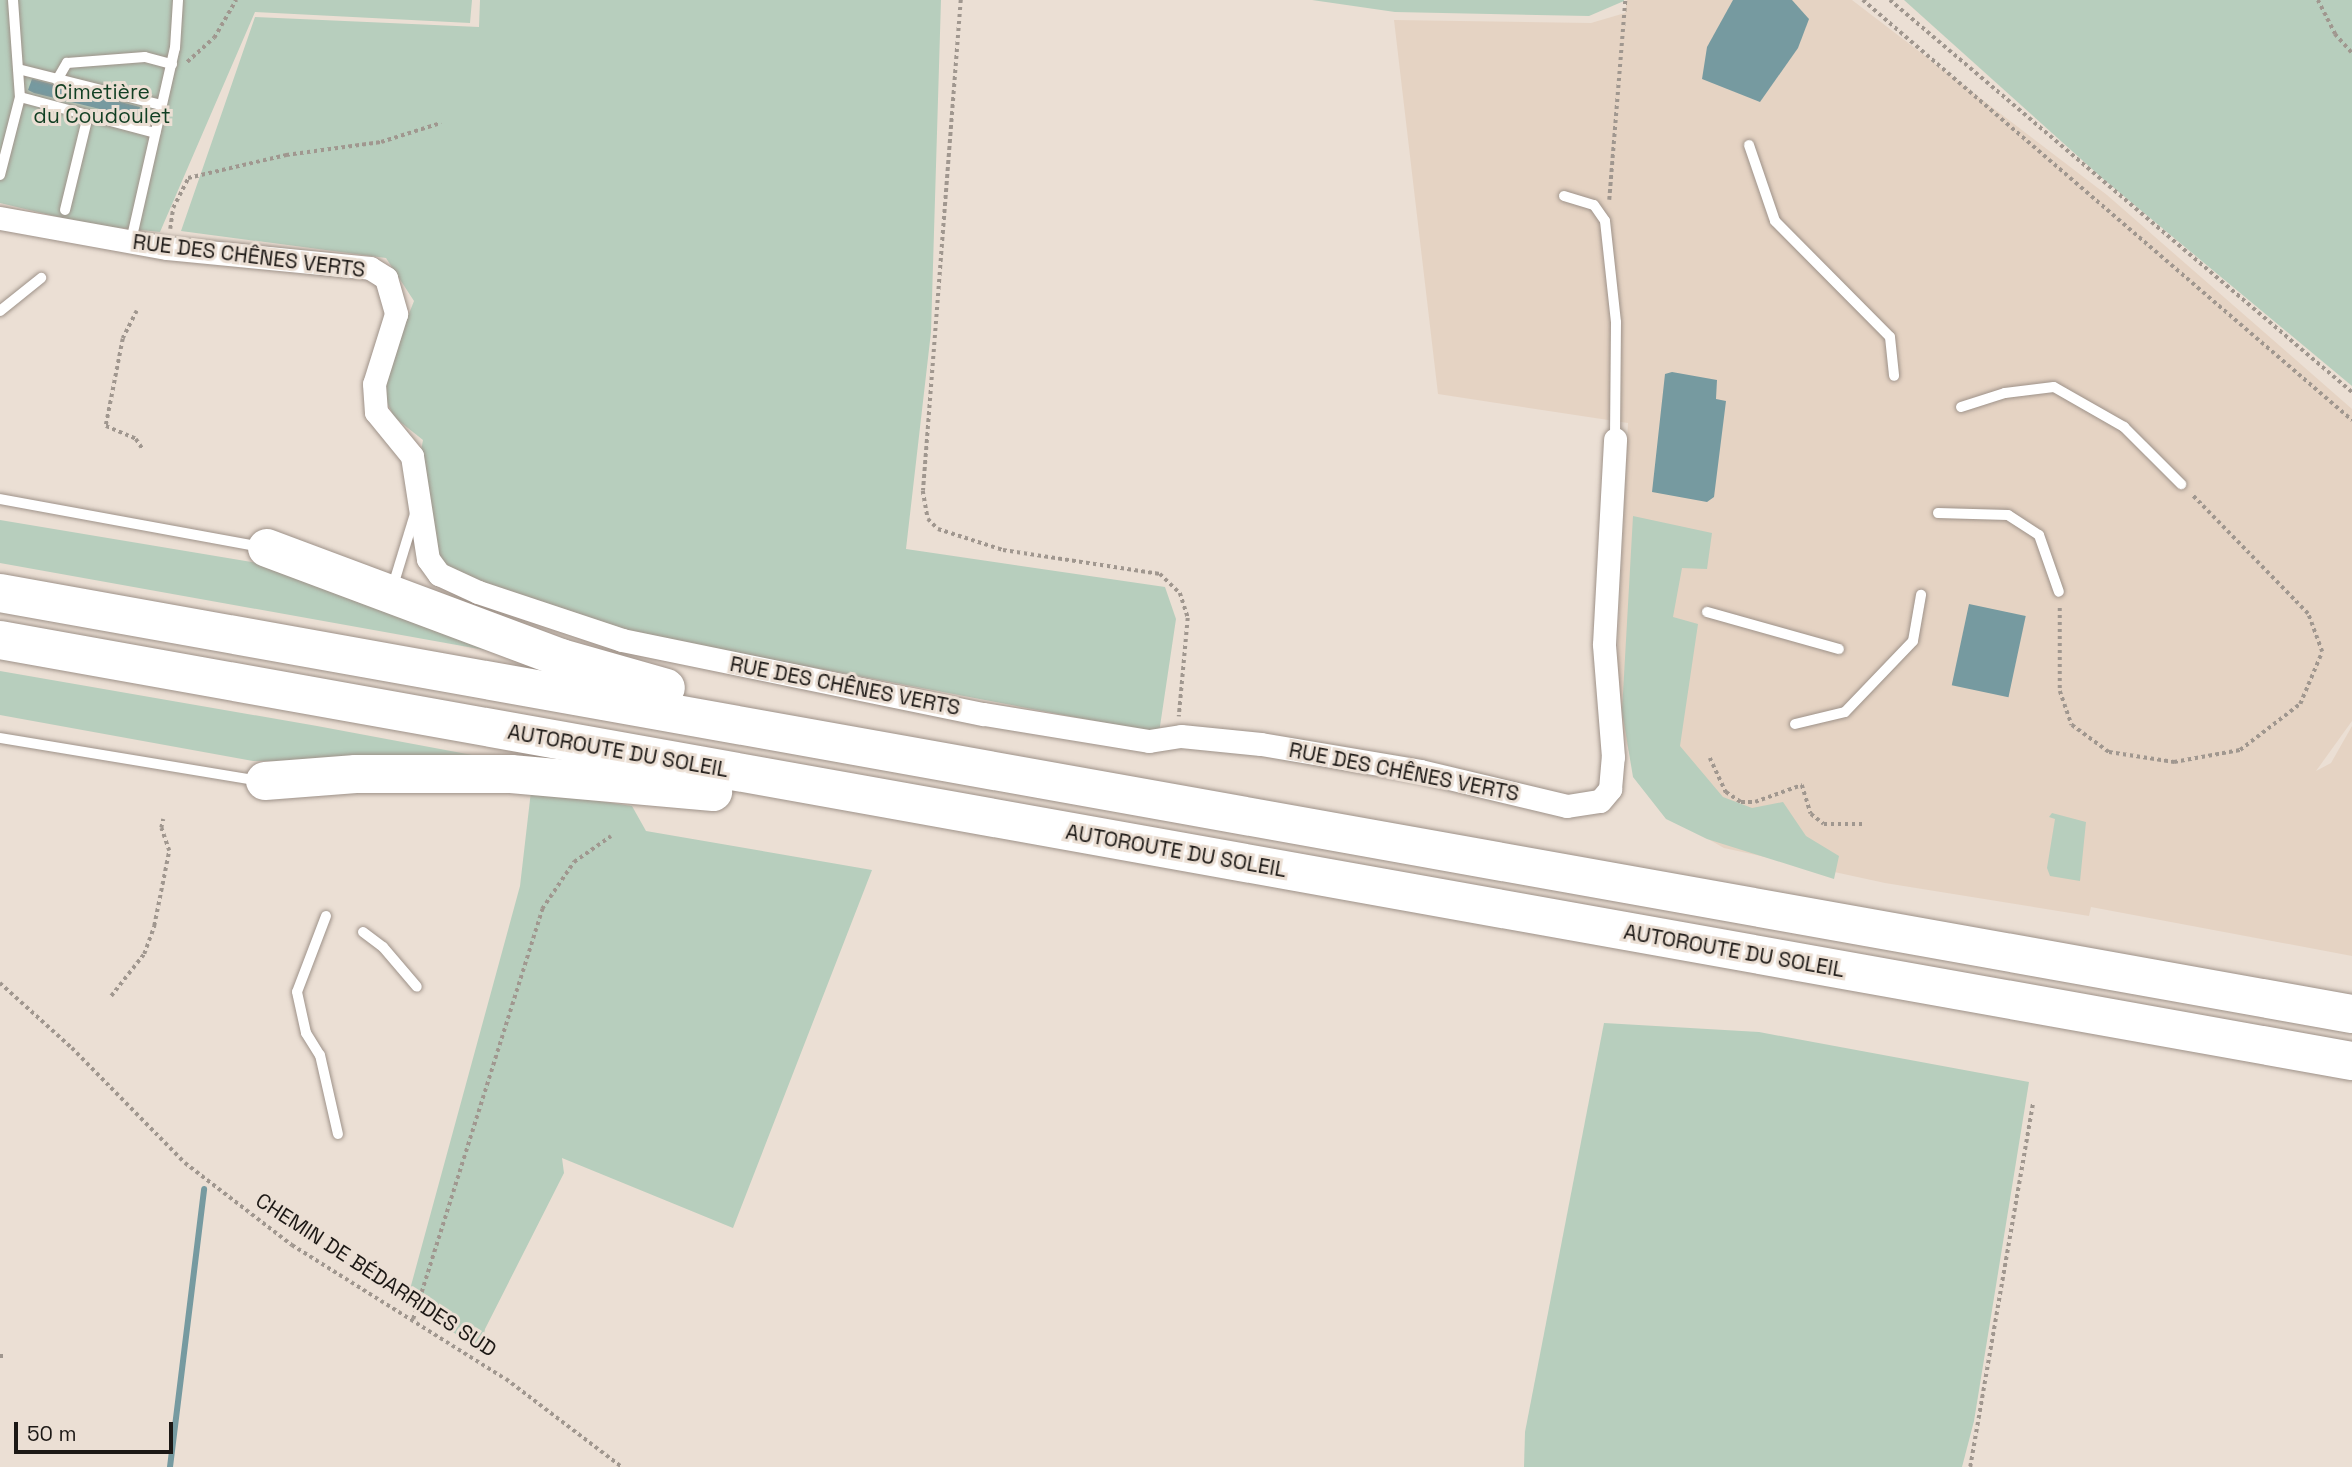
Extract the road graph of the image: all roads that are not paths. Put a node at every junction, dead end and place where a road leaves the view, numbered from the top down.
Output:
1 (13, 0) edge
2 (178, 0) edge
3 (172, 64) junction
4 (18, 69) junction
5 (57, 80) junction
6 (20, 97) junction
7 (161, 105) junction
8 (88, 116) junction
9 (155, 133) junction
10 (1749, 145) dead end
11 (0, 175) edge
12 (1564, 196) dead end
13 (65, 210) dead end
14 (0, 218) edge
15 (131, 242) junction
16 (41, 278) dead end
17 (0, 311) edge
18 (1894, 376) dead end
19 (1961, 407) dead end
20 (1615, 439) joint
21 (2181, 484) road end
22 (0, 499) edge
23 (417, 508) junction
24 (1938, 513) dead end
25 (267, 548) joint
26 (2059, 592) road end
27 (0, 593) edge
28 (390, 595) junction
29 (1921, 595) dead end
30 (1707, 612) dead end
31 (0, 640) edge
32 (1839, 649) dead end
33 (1795, 724) dead end
34 (0, 738) edge
35 (886, 751) junction
36 (265, 781) joint
37 (876, 797) junction
38 (326, 916) dead end
39 (363, 932) dead end
40 (417, 987) dead end
41 (2352, 1014) edge
42 (2352, 1061) edge
43 (338, 1134) dead end

1 - 4 lane
2 - 3 lane
3 - 5 lane
3 - 7 lane
4 - 5 lane
4 - 6 lane
5 - 7 lane
6 - 8 lane
6 - 11 lane
7 - 9 lane
8 - 9 lane
8 - 13 lane
9 - 15 lane
10 - 18 lane
12 - 20 lane
14 - 15 street, RUE DES CHÊNES VERTS
15 - 23 street, RUE DES CHÊNES VERTS
16 - 17 lane
19 - 21 lane
20 - 23 street, RUE DES CHÊNES VERTS
22 - 25 lane
23 - 28 lane
24 - 26 lane
25 - 28 highway
27 - 35 highway
28 - 35 highway
29 - 33 lane
30 - 32 lane
31 - 37 highway, AUTOROUTE DU SOLEIL
34 - 36 lane
35 - 41 highway
36 - 37 highway
37 - 42 highway, AUTOROUTE DU SOLEIL
38 - 43 lane
39 - 40 lane

